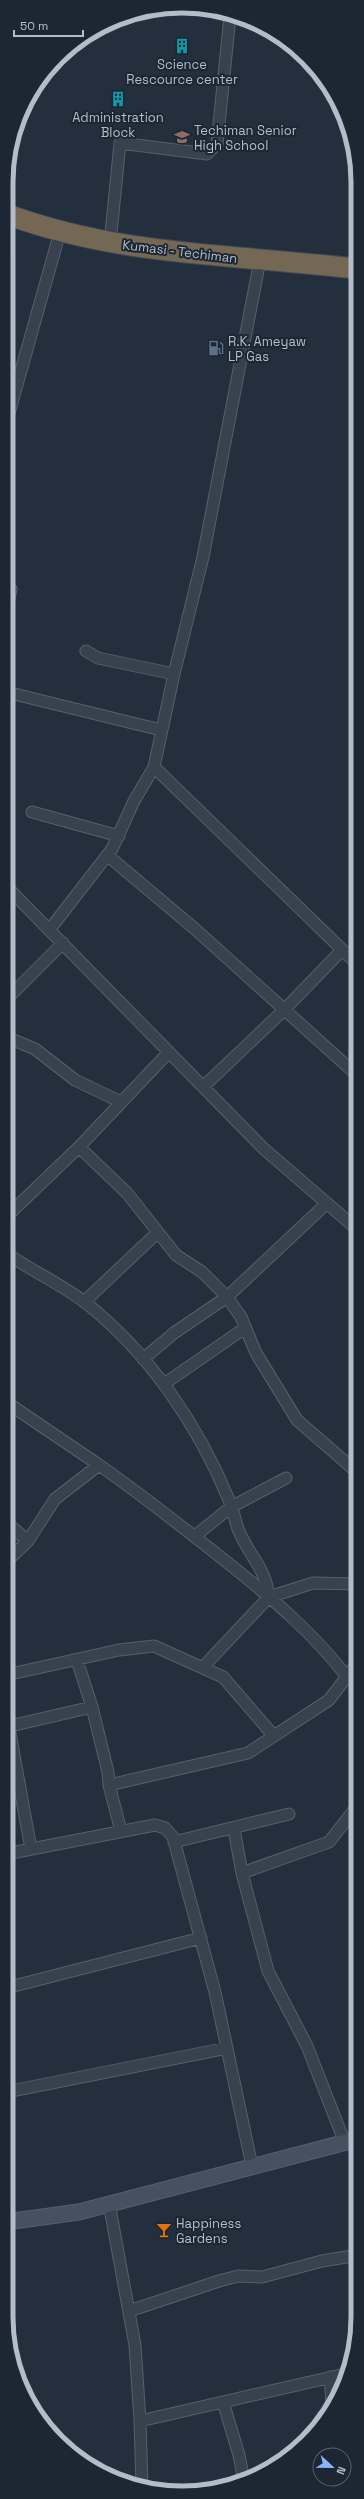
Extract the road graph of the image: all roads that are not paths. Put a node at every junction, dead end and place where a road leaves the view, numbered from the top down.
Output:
1 (230, 20) edge
2 (13, 216) edge
3 (60, 232) junction
4 (110, 243) junction
5 (260, 260) junction
6 (351, 268) edge
7 (13, 399) edge
8 (86, 651) dead end
9 (174, 674) junction
10 (13, 694) edge
11 (161, 730) junction
12 (154, 767) junction
13 (32, 812) dead end
14 (119, 836) junction
15 (107, 855) junction
16 (13, 893) edge
17 (50, 929) junction
18 (63, 943) junction
19 (342, 950) junction
20 (351, 958) edge
21 (13, 993) edge
22 (284, 1010) junction
23 (13, 1040) edge
24 (169, 1052) junction
25 (351, 1070) edge
26 (203, 1087) junction
27 (121, 1102) junction
28 (79, 1147) junction
29 (326, 1204) junction
30 (13, 1210) edge
31 (351, 1224) edge
32 (157, 1233) junction
33 (13, 1257) edge
34 (227, 1297) junction
35 (84, 1302) junction
36 (245, 1328) junction
37 (143, 1359) junction
38 (164, 1384) junction
39 (13, 1407) edge
40 (99, 1465) junction
41 (351, 1467) edge
42 (286, 1478) dead end
43 (231, 1507) junction
44 (13, 1528) edge
45 (195, 1536) junction
46 (28, 1542) junction
47 (13, 1556) edge
48 (351, 1584) edge
49 (269, 1597) junction
50 (77, 1660) junction
51 (204, 1666) junction
52 (351, 1672) edge
53 (13, 1674) edge
54 (347, 1677) junction
55 (92, 1707) junction
56 (13, 1726) edge
57 (273, 1735) junction
58 (13, 1754) edge
59 (109, 1785) junction
60 (289, 1814) dead end
61 (351, 1814) edge
62 (234, 1829) junction
63 (121, 1831) junction
64 (174, 1842) junction
65 (31, 1849) junction
66 (13, 1853) edge
67 (242, 1873) junction
68 (201, 1938) junction
69 (13, 1986) edge
70 (226, 2048) junction
71 (13, 2091) edge
72 (351, 2141) edge
73 (252, 2166) junction
74 (109, 2203) junction
75 (13, 2221) edge
76 (351, 2256) edge
77 (129, 2311) junction
78 (341, 2375) edge
79 (330, 2377) junction
80 (331, 2396) edge
81 (223, 2402) junction
82 (140, 2421) junction
83 (243, 2475) edge
84 (142, 2481) edge

1 - 4 street
2 - 3 highway, Kumasi - Techiman
3 - 4 highway, Kumasi - Techiman
3 - 7 street
4 - 5 highway, Kumasi - Techiman
5 - 6 highway, Kumasi - Techiman
5 - 9 street
8 - 9 street
9 - 11 street
10 - 11 street
11 - 12 street
12 - 14 street
12 - 19 street
13 - 14 street
14 - 15 street
15 - 17 street
15 - 22 street
16 - 17 street
17 - 18 street
18 - 21 street
18 - 24 street
19 - 20 street
19 - 22 street
22 - 25 street
22 - 26 street
23 - 27 street
24 - 26 street
24 - 27 street
26 - 29 street
27 - 28 street
28 - 30 street
28 - 32 street
29 - 31 street
29 - 34 street
32 - 34 street
32 - 35 street
33 - 35 street
34 - 36 street
34 - 37 street
35 - 37 street
36 - 38 street
36 - 41 street
37 - 38 street
38 - 43 street
39 - 40 street
40 - 45 street
40 - 46 street
42 - 43 street
43 - 45 street
43 - 49 street
44 - 46 street
45 - 49 street
46 - 47 street
48 - 49 street
49 - 51 street
49 - 54 street
50 - 51 street
50 - 53 street
50 - 55 street
51 - 57 street
52 - 54 street
54 - 57 street
55 - 56 street
55 - 59 street
57 - 59 street
58 - 65 street
59 - 63 street
60 - 62 street
61 - 67 street
62 - 64 street
62 - 67 street
63 - 64 street
63 - 65 street
64 - 68 street
65 - 66 street
67 - 72 street
68 - 69 street
68 - 70 street
70 - 71 street
70 - 73 street
72 - 73 street
73 - 74 street
74 - 75 street
74 - 77 street
76 - 77 street
77 - 82 street
78 - 79 street
79 - 80 street
79 - 81 street
81 - 82 street
81 - 83 street
82 - 84 street

